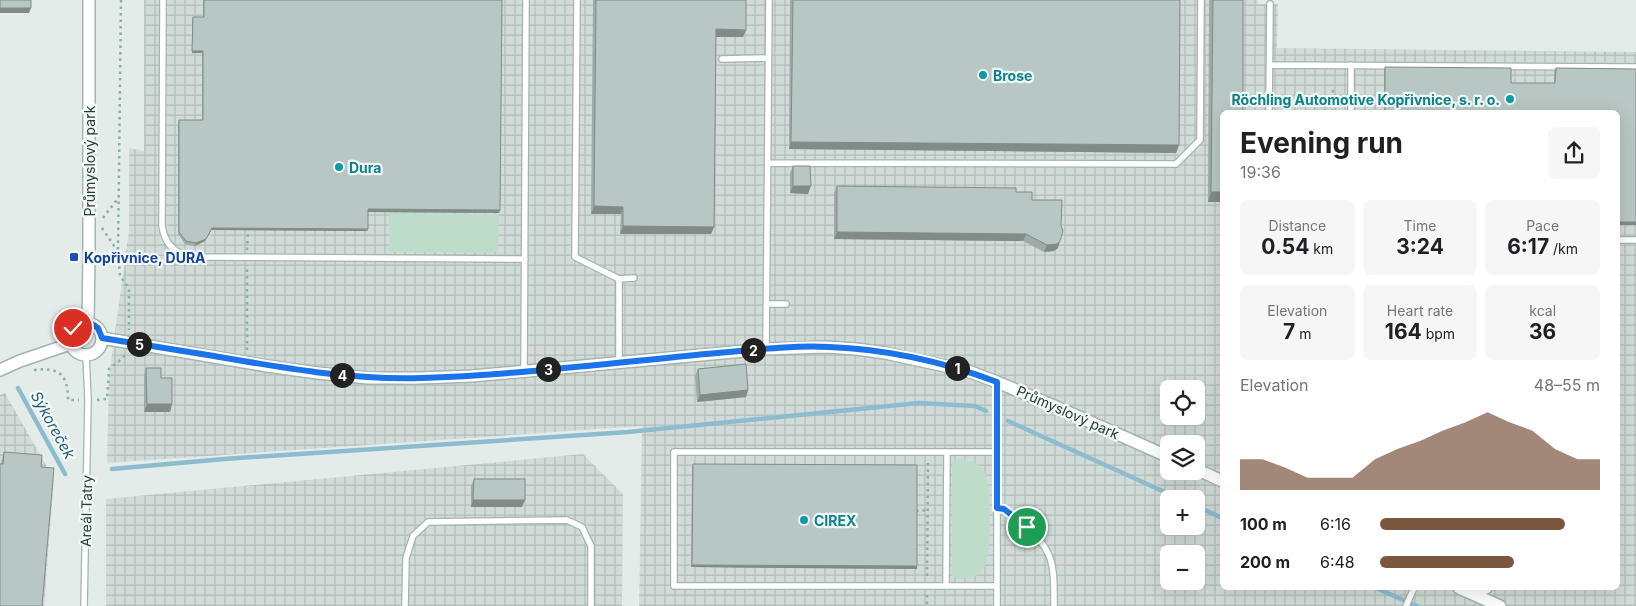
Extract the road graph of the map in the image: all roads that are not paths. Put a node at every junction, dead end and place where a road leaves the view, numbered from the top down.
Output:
1 (89, 0) edge
2 (163, 0) edge
3 (526, 0) edge
4 (577, 0) edge
5 (769, 0) edge
6 (1201, 0) edge
7 (1270, 4) dead end
8 (768, 58) junction
9 (722, 59) dead end
10 (1270, 65) junction
11 (1351, 65) junction
12 (1636, 67) edge
13 (1269, 110) edge
14 (1351, 110) edge
15 (768, 163) junction
16 (1620, 240) edge
17 (1636, 240) edge
18 (524, 259) junction
19 (619, 278) junction
20 (634, 278) dead end
21 (767, 304) junction
22 (786, 304) dead end
23 (88, 323) junction
24 (102, 338) junction
25 (70, 344) junction
26 (766, 349) junction
27 (86, 355) junction
28 (618, 362) junction
29 (0, 370) edge
30 (524, 371) junction
31 (997, 382) junction
32 (947, 452) junction
33 (997, 452) junction
34 (1160, 453) edge
35 (1205, 473) edge
36 (1220, 480) edge
37 (997, 508) junction
38 (946, 586) junction
39 (996, 586) junction
40 (1413, 590) edge
41 (1464, 590) edge
42 (1478, 590) edge
43 (1470, 592) junction
44 (84, 606) edge
45 (405, 606) edge
46 (591, 606) edge
47 (997, 606) edge
48 (1054, 606) edge
49 (1406, 606) edge
50 (1500, 606) edge

1 - 23 street, Průmyslový park
2 - 18 lane
3 - 18 lane
4 - 19 lane
5 - 8 lane
6 - 15 lane
7 - 10 lane
8 - 9 lane
8 - 15 lane
10 - 11 lane
10 - 13 lane
11 - 12 lane
11 - 14 lane
15 - 21 lane
16 - 17 lane
18 - 30 lane
19 - 20 lane
19 - 28 lane
21 - 22 lane
21 - 26 lane
23 - 24 street
23 - 25 street
24 - 27 street
24 - 30 street, Průmyslový park
25 - 27 street
25 - 29 street
26 - 28 street, Průmyslový park
26 - 31 street, Průmyslový park
27 - 44 lane, Areál Tatry
28 - 30 street, Průmyslový park
31 - 33 lane
31 - 34 street, Průmyslový park
32 - 33 lane
32 - 38 lane
32 - 38 lane
33 - 37 lane
35 - 36 street
37 - 39 lane
37 - 48 lane
38 - 39 lane
39 - 47 lane
40 - 49 lane
41 - 43 street
42 - 43 street
43 - 50 street
45 - 46 lane

